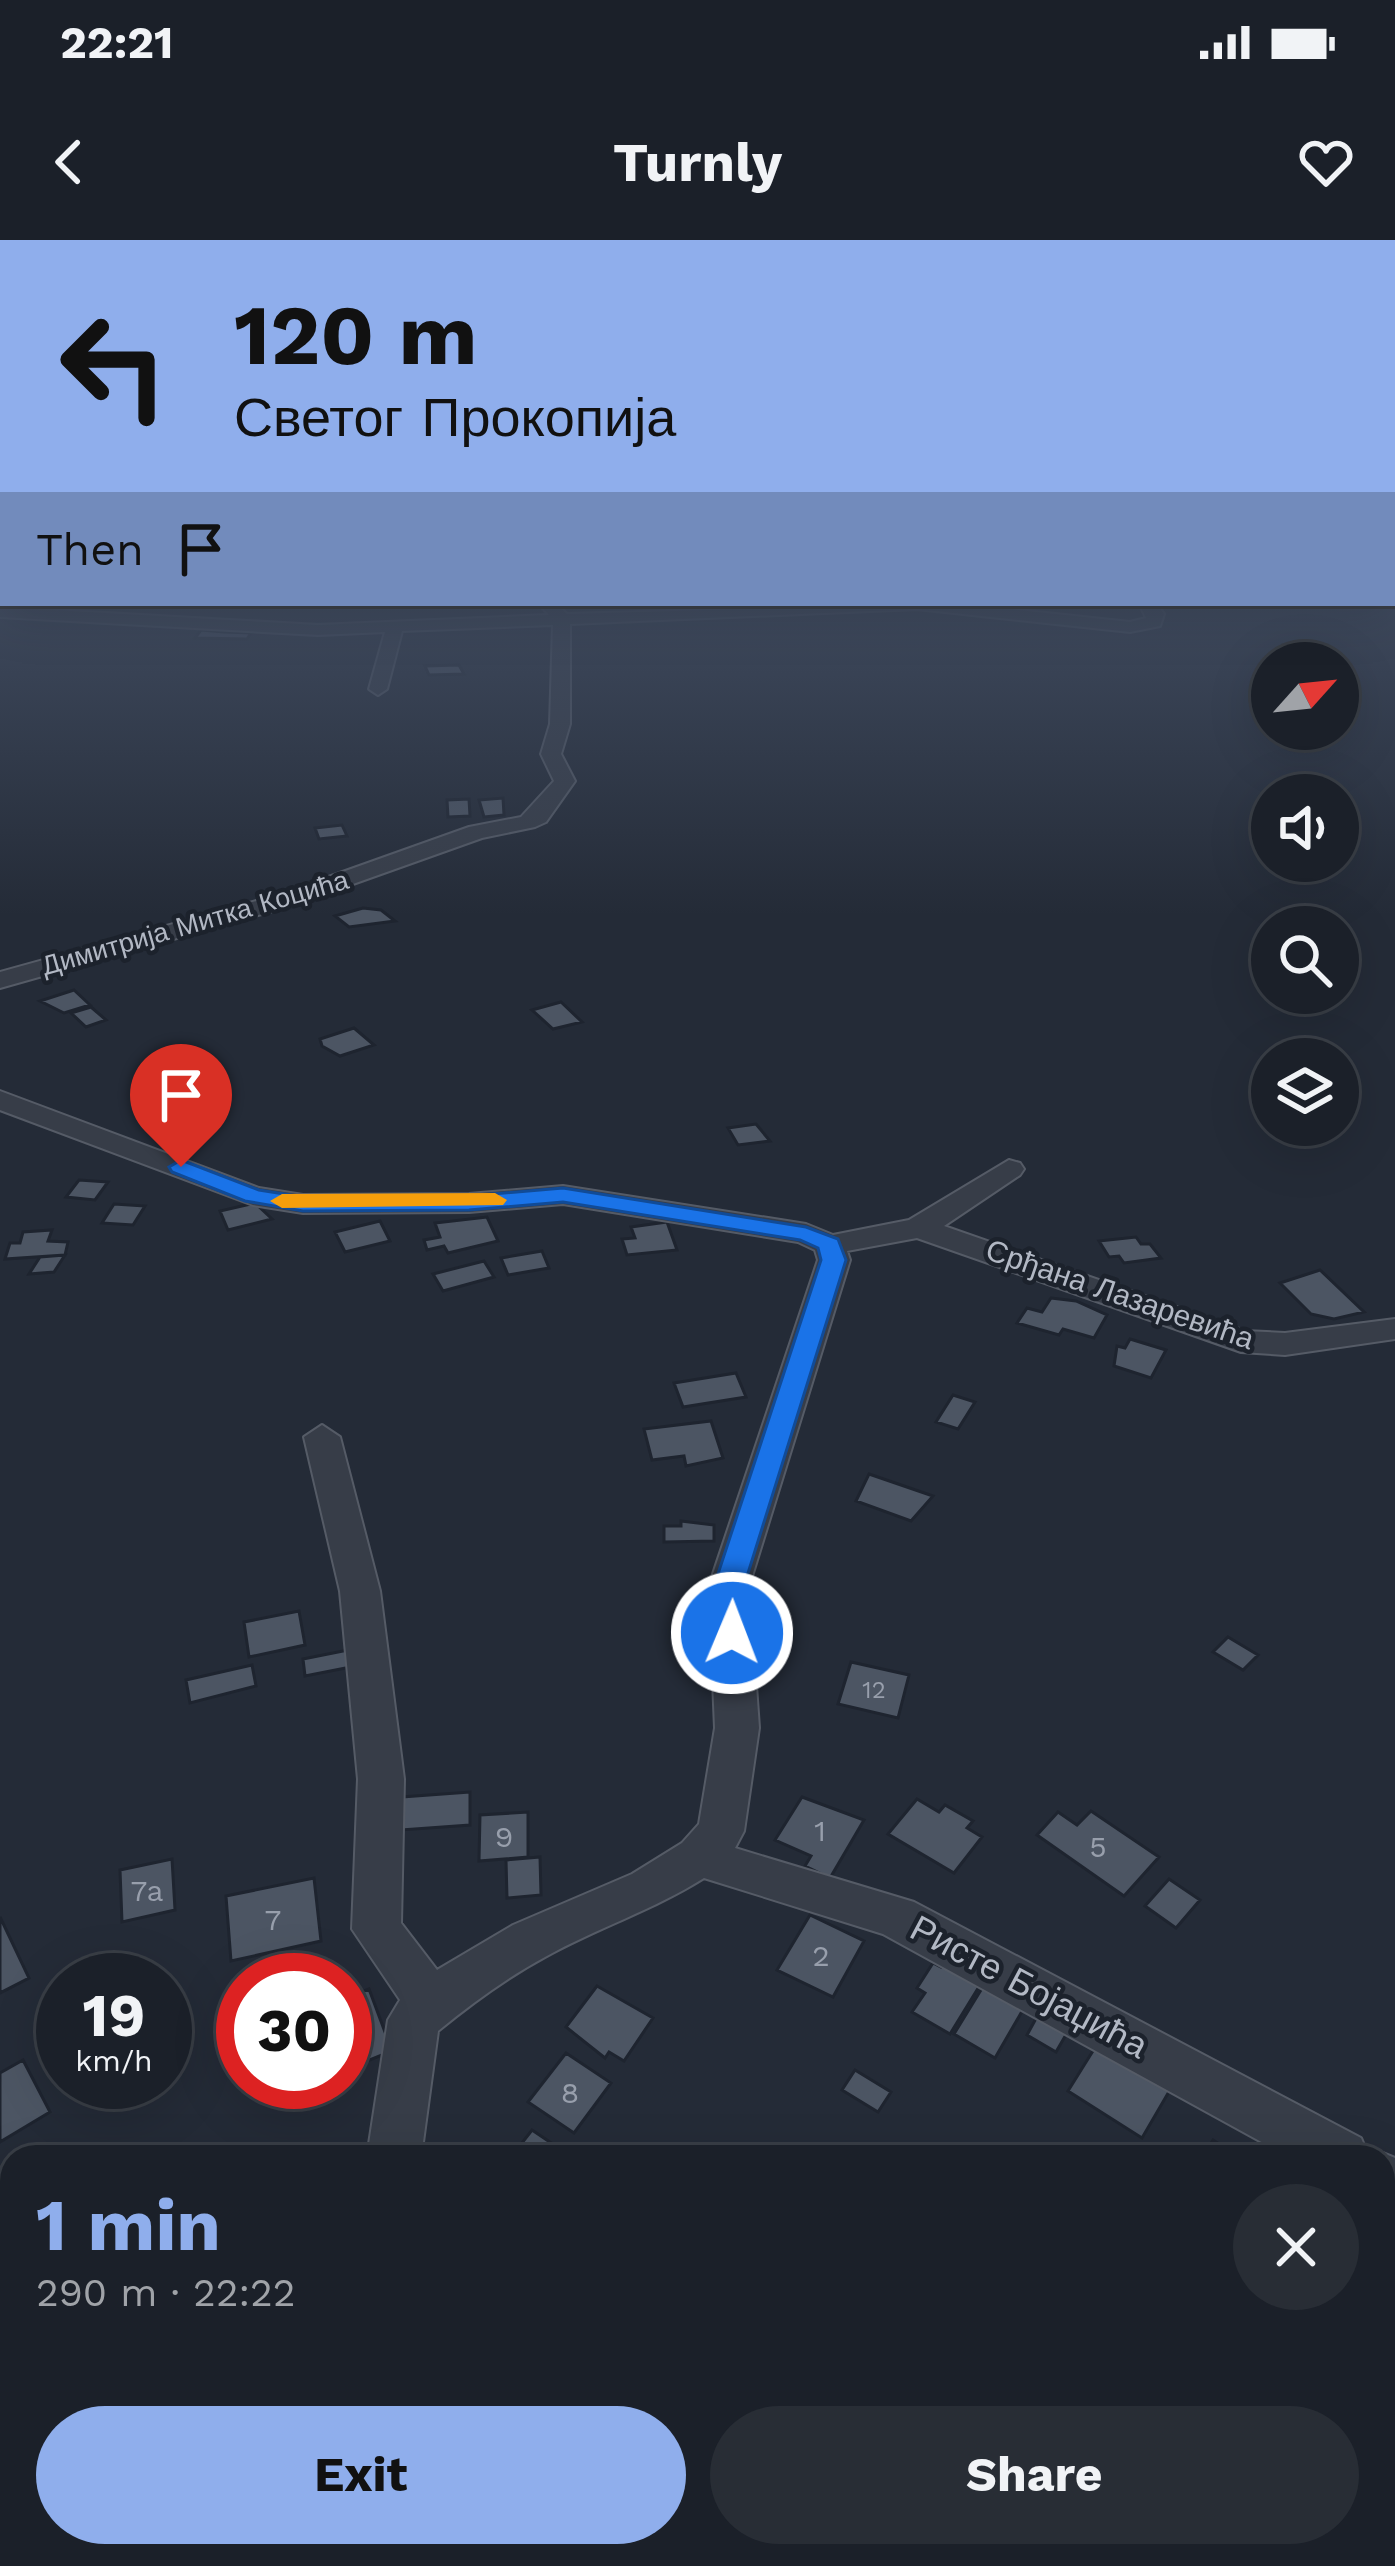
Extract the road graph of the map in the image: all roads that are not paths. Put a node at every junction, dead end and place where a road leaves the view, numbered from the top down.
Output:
1 (559, 698) edge
2 (0, 980) edge
3 (0, 1100) edge
4 (1010, 1168) dead end
5 (919, 1228) junction
6 (829, 1244) junction
7 (1395, 1329) edge
8 (322, 1437) dead end
9 (699, 1857) junction
10 (433, 2004) junction
11 (396, 2145) edge
12 (1320, 2145) edge

1 - 2 street, Димитрија Митка Коцића
3 - 6 street
4 - 5 street
5 - 6 street
5 - 7 street, Срђана Лазаревића
6 - 9 street
8 - 10 street
9 - 10 street
9 - 12 street, Ристе Бојаџића
10 - 11 street

